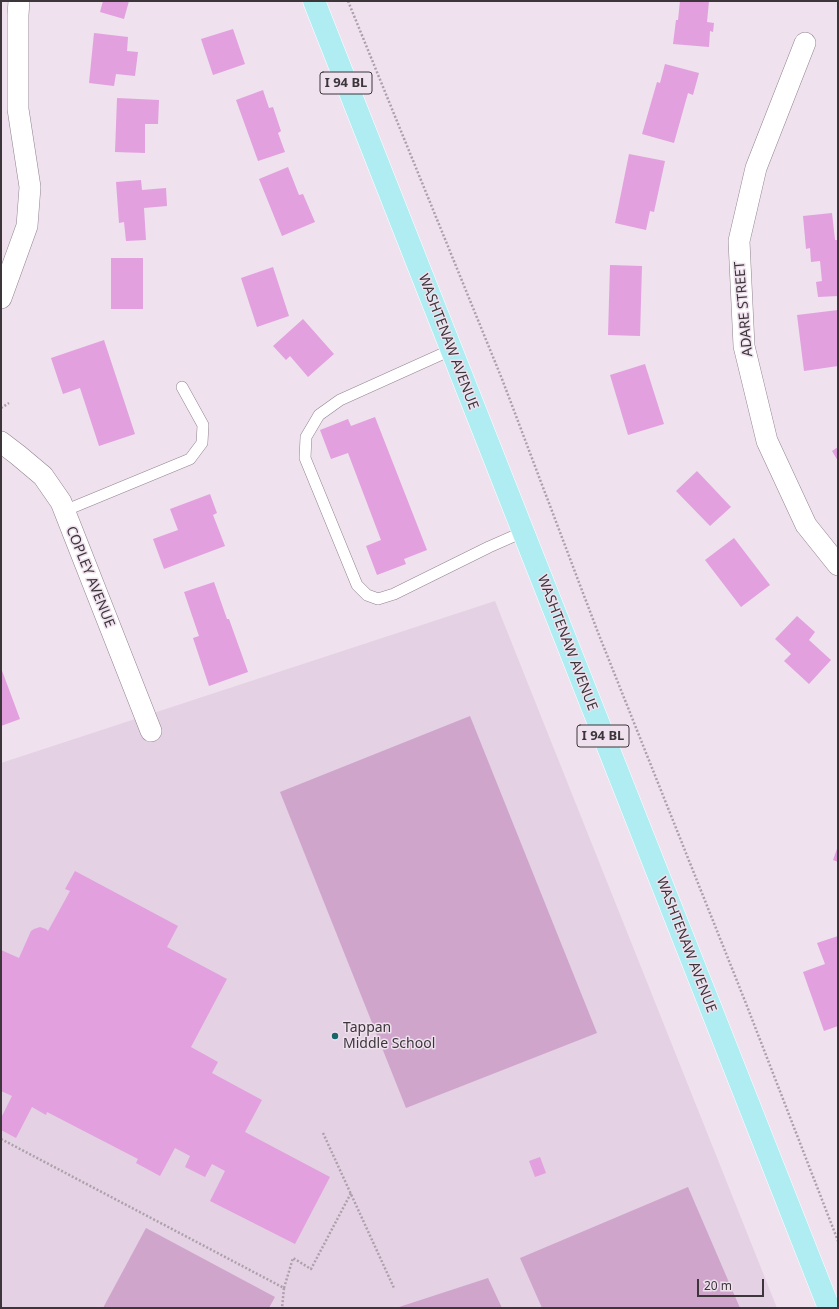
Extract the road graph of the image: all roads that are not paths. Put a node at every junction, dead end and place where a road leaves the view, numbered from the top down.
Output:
1 (19, 1) edge
2 (314, 1) edge
3 (805, 43) dead end
4 (1, 298) edge
5 (452, 350) junction
6 (182, 387) dead end
7 (1, 442) edge
8 (64, 511) junction
9 (523, 532) junction
10 (838, 565) edge
11 (151, 731) dead end
12 (829, 1308) edge

1 - 4 street
2 - 5 main road, WASHTENAW AVENUE / I 94 BL
3 - 10 street, ADARE STREET
5 - 9 main road, WASHTENAW AVENUE / I 94 BL
5 - 9 lane
6 - 8 lane
7 - 8 street, COPLEY AVENUE
8 - 11 street, COPLEY AVENUE
9 - 12 main road, WASHTENAW AVENUE / I 94 BL

